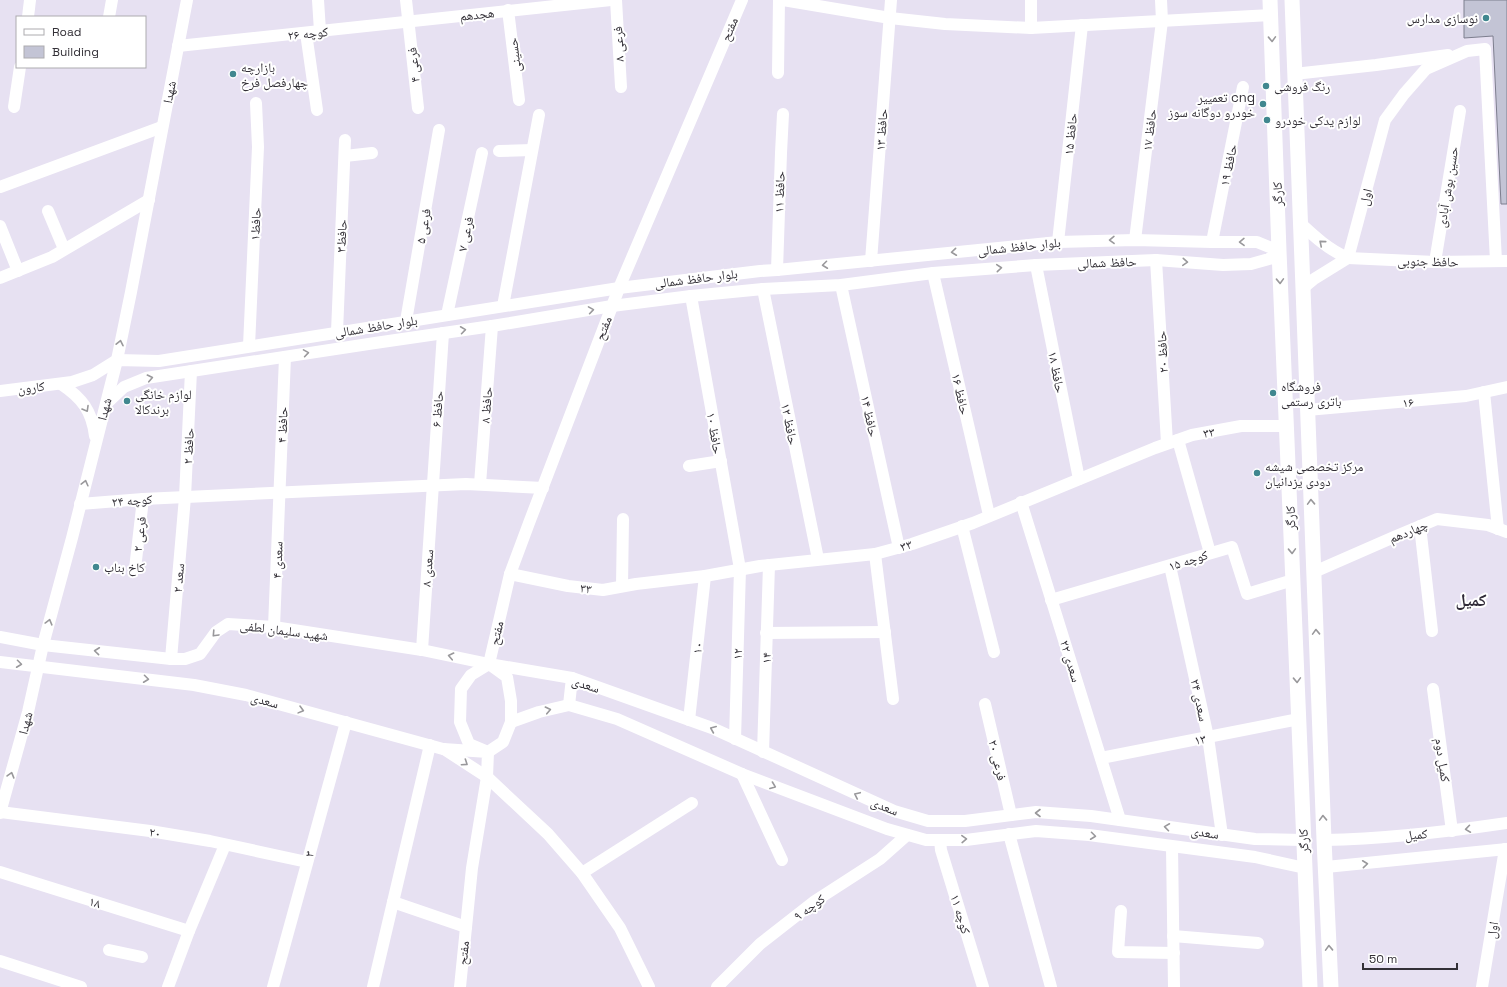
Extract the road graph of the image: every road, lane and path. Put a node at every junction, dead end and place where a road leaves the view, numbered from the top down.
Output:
1 (30, 0) edge
2 (112, 0) edge
3 (187, 0) edge
4 (318, 0) edge
5 (406, 0) edge
6 (610, 0) edge
7 (616, 0) edge
8 (742, 0) edge
9 (780, 0) edge
10 (784, 0) edge
11 (891, 0) edge
12 (1031, 0) edge
13 (1161, 0) edge
14 (1292, 0) edge
15 (1270, 7) edge
16 (508, 10) junction
17 (28, 16) edge
18 (109, 16) edge
19 (438, 18) joint
20 (890, 18) junction
21 (1162, 21) junction
22 (409, 22) junction
23 (1082, 25) junction
24 (1031, 28) junction
25 (320, 31) junction
26 (306, 33) junction
27 (178, 46) junction
28 (1467, 51) junction
29 (20, 68) edge
30 (778, 73) dead end
31 (1294, 74) junction
32 (621, 87) dead end
33 (1243, 87) dead end
34 (519, 100) dead end
35 (256, 103) dead end
36 (14, 107) dead end
37 (418, 108) dead end
38 (317, 110) dead end
39 (1460, 111) dead end
40 (783, 114) dead end
41 (539, 116) dead end
42 (162, 127) junction
43 (439, 130) dead end
44 (345, 140) dead end
45 (532, 150) junction
46 (498, 151) dead end
47 (482, 152) dead end
48 (372, 153) dead end
49 (345, 156) junction
50 (0, 187) edge
51 (149, 200) junction
52 (48, 211) dead end
53 (1300, 222) junction
54 (0, 226) edge
55 (1135, 240) junction
56 (1058, 242) junction
57 (1212, 242) junction
58 (64, 249) junction
59 (1279, 251) junction
60 (1348, 258) junction
61 (1156, 260) junction
62 (871, 261) junction
63 (1502, 261) edge
64 (1435, 262) junction
65 (1036, 265) junction
66 (777, 270) junction
67 (18, 271) junction
68 (932, 273) junction
69 (0, 278) edge
70 (841, 285) junction
71 (619, 288) junction
72 (763, 289) junction
73 (1302, 290) junction
74 (691, 296) junction
75 (503, 306) junction
76 (612, 306) junction
77 (447, 315) junction
78 (406, 321) junction
79 (492, 326) junction
80 (336, 332) junction
81 (443, 333) junction
82 (249, 346) junction
83 (285, 357) junction
84 (117, 360) junction
85 (191, 371) junction
86 (62, 384) junction
87 (1507, 387) edge
88 (0, 391) edge
89 (1484, 392) junction
90 (106, 404) junction
91 (1307, 410) junction
92 (1286, 426) junction
93 (95, 442) junction
94 (1172, 442) junction
95 (720, 462) junction
96 (689, 466) dead end
97 (1078, 479) junction
98 (480, 484) junction
99 (432, 485) junction
100 (542, 488) junction
101 (280, 492) junction
102 (185, 497) junction
103 (143, 499) junction
104 (1020, 502) junction
105 (80, 504) junction
106 (989, 516) junction
107 (623, 519) dead end
108 (962, 526) junction
109 (1420, 526) junction
110 (1502, 530) edge
111 (899, 548) junction
112 (1210, 552) junction
113 (875, 554) junction
114 (818, 559) junction
115 (769, 565) junction
116 (1170, 566) junction
117 (135, 568) dead end
118 (740, 569) junction
119 (1314, 572) junction
120 (510, 574) junction
121 (705, 576) junction
122 (1293, 580) junction
123 (622, 586) junction
124 (1051, 600) junction
125 (274, 627) junction
126 (1432, 631) dead end
127 (884, 632) junction
128 (766, 633) junction
129 (0, 637) edge
130 (43, 645) junction
131 (422, 650) junction
132 (994, 652) dead end
133 (171, 659) junction
134 (0, 662) edge
135 (489, 664) junction
136 (38, 667) junction
137 (572, 678) junction
138 (1433, 689) dead end
139 (893, 699) dead end
140 (985, 704) dead end
141 (570, 705) junction
142 (1299, 719) junction
143 (689, 720) junction
144 (346, 722) junction
145 (511, 722) junction
146 (1208, 738) junction
147 (735, 739) junction
148 (430, 745) junction
149 (443, 749) junction
150 (488, 752) junction
151 (763, 752) junction
152 (1101, 758) junction
153 (742, 774) junction
154 (487, 777) junction
155 (692, 804) dead end
156 (0, 812) edge
157 (1011, 815) junction
158 (1120, 820) junction
159 (1507, 823) edge
160 (1452, 831) junction
161 (907, 834) junction
162 (1009, 834) junction
163 (1222, 835) junction
164 (1255, 839) junction
165 (940, 840) junction
166 (1303, 840) junction
167 (1324, 840) junction
168 (225, 844) junction
169 (1172, 847) junction
170 (1506, 849) edge
171 (1255, 857) junction
172 (782, 860) dead end
173 (307, 862) junction
174 (1326, 867) junction
175 (1305, 868) junction
176 (0, 872) edge
177 (582, 873) junction
178 (393, 902) junction
179 (1121, 911) dead end
180 (466, 927) junction
181 (189, 931) junction
182 (1173, 936) junction
183 (1258, 943) dead end
184 (109, 950) dead end
185 (1174, 953) junction
186 (142, 957) dead end
187 (0, 961) edge
188 (48, 982) edge
189 (647, 982) edge
190 (81, 987) edge
191 (168, 987) edge
192 (273, 987) edge
193 (373, 987) edge
194 (460, 987) edge
195 (655, 987) edge
196 (717, 987) edge
197 (983, 987) edge
198 (1051, 987) edge
199 (1174, 987) edge
200 (1310, 987) edge
201 (1331, 987) edge
202 (1482, 987) edge

1 - 17 street
2 - 18 street
3 - 27 street, شهدا
4 - 25 street
5 - 22 street, فرعی ۴
6 - 16 street, هجدهم
7 - 32 street, فرعی ۸
8 - 71 street, مفتح
9 - 30 street
10 - 20 street
11 - 20 street, حافظ ۱۳
12 - 24 street
13 - 21 street, حافظ ۱۷
14 - 31 main road, کارگر
15 - 21 street
15 -> 59 main road, کارگر
16 - 19 street, هجدهم
16 - 34 street, حسینی
19 - 22 street, کوچه ۲۶
20 - 24 street
20 - 62 street, حافظ ۱۳
21 - 23 street
21 - 55 street, حافظ ۱۷
22 - 25 street, کوچه ۲۶
22 - 37 street, فرعی ۴
23 - 24 street
23 - 56 street, حافظ ۱۵
25 - 26 street, کوچه ۲۶
26 - 27 street, کوچه ۲۶
26 - 38 street
27 - 42 street, شهدا
28 - 31 street
28 - 60 street, اول
28 - 63 street
29 - 36 street
31 - 53 main road, کارگر
33 - 57 street, حافظ ۱۹
35 - 82 street, حافظ۱
39 - 64 street, حسین بوش آبادی
40 - 66 street, حافظ ۱۱
41 - 45 street
42 - 50 street
42 - 51 street, شهدا
43 - 78 street, فرعی ۵
44 - 49 street, حافظ۳
45 - 46 street
45 - 75 street
47 - 77 street, فرعی ۷
48 - 49 street
49 - 80 street, حافظ۳
51 - 58 street
84 -> 51 street, شهدا
52 - 58 street
60 -> 53 street, حافظ جنوبی
53 - 73 main road, کارگر
54 - 67 street
55 -> 56 street, بلوار حافظ شمالی
55 - 57 street, بلوار حافظ شمالی
56 -> 62 street, بلوار حافظ شمالی
59 -> 57 street, بلوار حافظ شمالی
58 - 67 street
61 -> 59 street, حافظ شمالی
59 -> 92 main road, کارگر
60 - 64 street, حافظ جنوبی
60 - 73 street
61 - 65 street, حافظ شمالی
61 - 94 street, حافظ ۲۰
62 -> 66 street, بلوار حافظ شمالی
63 - 64 street, حافظ جنوبی
68 -> 65 street, حافظ شمالی
65 - 97 street, حافظ ۱۸
66 - 71 street, بلوار حافظ شمالی
67 - 69 street
68 - 70 street, بلوار حافظ شمالی
68 - 106 street, حافظ ۱۶
70 - 72 street, بلوار حافظ شمالی
70 - 111 street, حافظ ۱۴
71 - 75 street, بلوار حافظ شمالی
71 - 76 street, مفتح
72 - 74 street, بلوار حافظ شمالی
72 - 114 street, حافظ ۱۲
73 - 91 main road, کارگر
74 - 76 street, بلوار حافظ شمالی
74 - 95 street, حافظ ۱۰
75 - 77 street, بلوار حافظ شمالی
79 -> 76 street, بلوار حافظ شمالی
76 - 100 street, مفتح
77 - 78 street, بلوار حافظ شمالی
78 - 80 street, بلوار حافظ شمالی
81 -> 79 street, بلوار حافظ شمالی
79 - 98 street, حافظ ۸
80 - 82 street, بلوار حافظ شمالی
83 -> 81 street, بلوار حافظ شمالی
81 - 99 street, حافظ ۶
82 - 84 street, بلوار حافظ شمالی
83 - 85 street, بلوار حافظ شمالی
83 - 101 street, حافظ ۴
84 - 86 street, کارون
84 - 90 street, شهدا
90 -> 85 street, بلوار حافظ شمالی
85 - 102 street, حافظ ۲
86 - 88 street, کارون
86 -> 93 street, کارون
87 - 89 street, ۱۶
89 - 91 street, ۱۶
89 - 110 street
90 - 93 street, شهدا
119 -> 91 main road, کارگر
92 - 94 street, ۳۳
92 -> 122 main road, کارگر
105 -> 93 street, شهدا
94 - 97 street, ۳۳
94 - 112 street, حافظ ۲۰
95 - 96 street
95 - 118 street, حافظ ۱۰
97 - 104 street, ۳۳
98 - 99 street, کوچه ۲۴
98 - 100 street, کوچه ۲۴
99 - 101 street, کوچه ۲۴
99 - 131 street, سعدی ۸
100 - 120 street, مفتح
101 - 102 street, کوچه ۲۴
101 - 125 street, سعدی ۴
102 - 103 street, کوچه ۲۴
102 - 133 street, سعد ۲
103 - 105 street, کوچه ۲۴
103 - 117 street, فرعی ۲
104 - 106 street, ۳۳
104 - 124 street, سعدی ۲۲
130 -> 105 street, شهدا
106 - 108 street, ۳۳
107 - 123 street
108 - 111 street, ۳۳
108 - 132 street
109 - 110 street, چهاردهم
109 - 119 street, چهاردهم
109 - 126 street
111 - 113 street, ۳۳
112 - 116 street, کوچه ۱۵
112 - 122 street, کوچه ۱۵
113 - 114 street, ۳۳
113 - 127 street
114 - 115 street, ۳۳
115 - 118 street, ۳۳
115 - 128 street, ۱۴
116 - 124 street, کوچه ۱۵
116 - 146 street, سعدی ۲۴
118 - 121 street, ۳۳
118 - 147 street, ۱۲
167 -> 119 main road, کارگر
120 - 123 street, ۳۳
120 - 135 street, مفتح
121 - 123 street, ۳۳
121 - 143 street, ۱۰
122 -> 142 main road, کارگر
124 - 152 street, سعدی ۲۲
125 - 131 street, شهید سلیمان لطفی
125 -> 133 street, شهید سلیمان لطفی
127 - 128 street
127 - 139 street
128 - 151 street, ۱۴
129 - 130 street, شهید سلیمان لطفی
133 -> 130 street, شهید سلیمان لطفی
130 - 136 street, شهدا
135 -> 131 street, شهید سلیمان لطفی
134 -> 136 street, سعدی
135 - 137 street, سعدی
135 - 145 street
135 - 150 street
136 -> 144 street, سعدی
156 -> 136 street, شهدا
137 - 141 street
137 - 143 street, سعدی
138 - 160 street, کمیل دوم
140 - 157 street, فرعی ۲۰
145 -> 141 street, سعدی
141 - 153 street, سعدی
142 - 146 street, ۱۳
142 - 166 main road, کارگر
147 -> 143 street, سعدی
144 - 148 street, سعدی
144 - 173 street, ۳
145 - 150 street
146 - 152 street, ۱۳
146 - 163 street, سعدی ۲۴
147 - 151 street, سعدی
148 - 149 street, سعدی
148 - 178 street
149 - 150 street, سعدی
149 -> 154 street
150 - 154 street, مفتح
157 -> 151 street, سعدی
152 - 158 street, سعدی ۲۲
153 -> 161 street, سعدی
153 - 172 street
154 - 177 street
154 - 180 street, مفتح
155 - 177 street
156 - 168 street, ۲۰
158 -> 157 street, سعدی
163 -> 158 street, سعدی
159 -> 160 street, کمیل
160 - 167 street, کمیل
161 - 165 street, سعدی
161 - 196 street, کوچه ۹
165 -> 162 street, سعدی
162 -> 169 street, سعدی
162 - 198 street
163 - 164 street, سعدی
164 - 166 street, سعدی
164 - 171 street
165 - 197 street, کوچه ۱۱
166 - 167 main road
166 - 175 main road, کارگر
167 - 174 main road, کارگر
168 - 173 street, ۲۰
168 - 181 street
169 - 171 street, سعدی
169 - 182 street
174 -> 170 street, کمیل
170 - 202 street, اول
171 - 175 street, سعدی
173 - 192 street, ۳
174 - 175 main road
201 -> 174 main road, کارگر
175 - 200 main road, کارگر
176 - 181 street, ۱۸
177 - 189 street
178 - 180 street
178 - 193 street
179 - 185 street
180 - 194 street, مفتح
181 - 191 street
182 - 183 street
182 - 185 street
184 - 186 street
185 - 199 street
187 - 188 street
188 - 190 street
189 - 195 street

